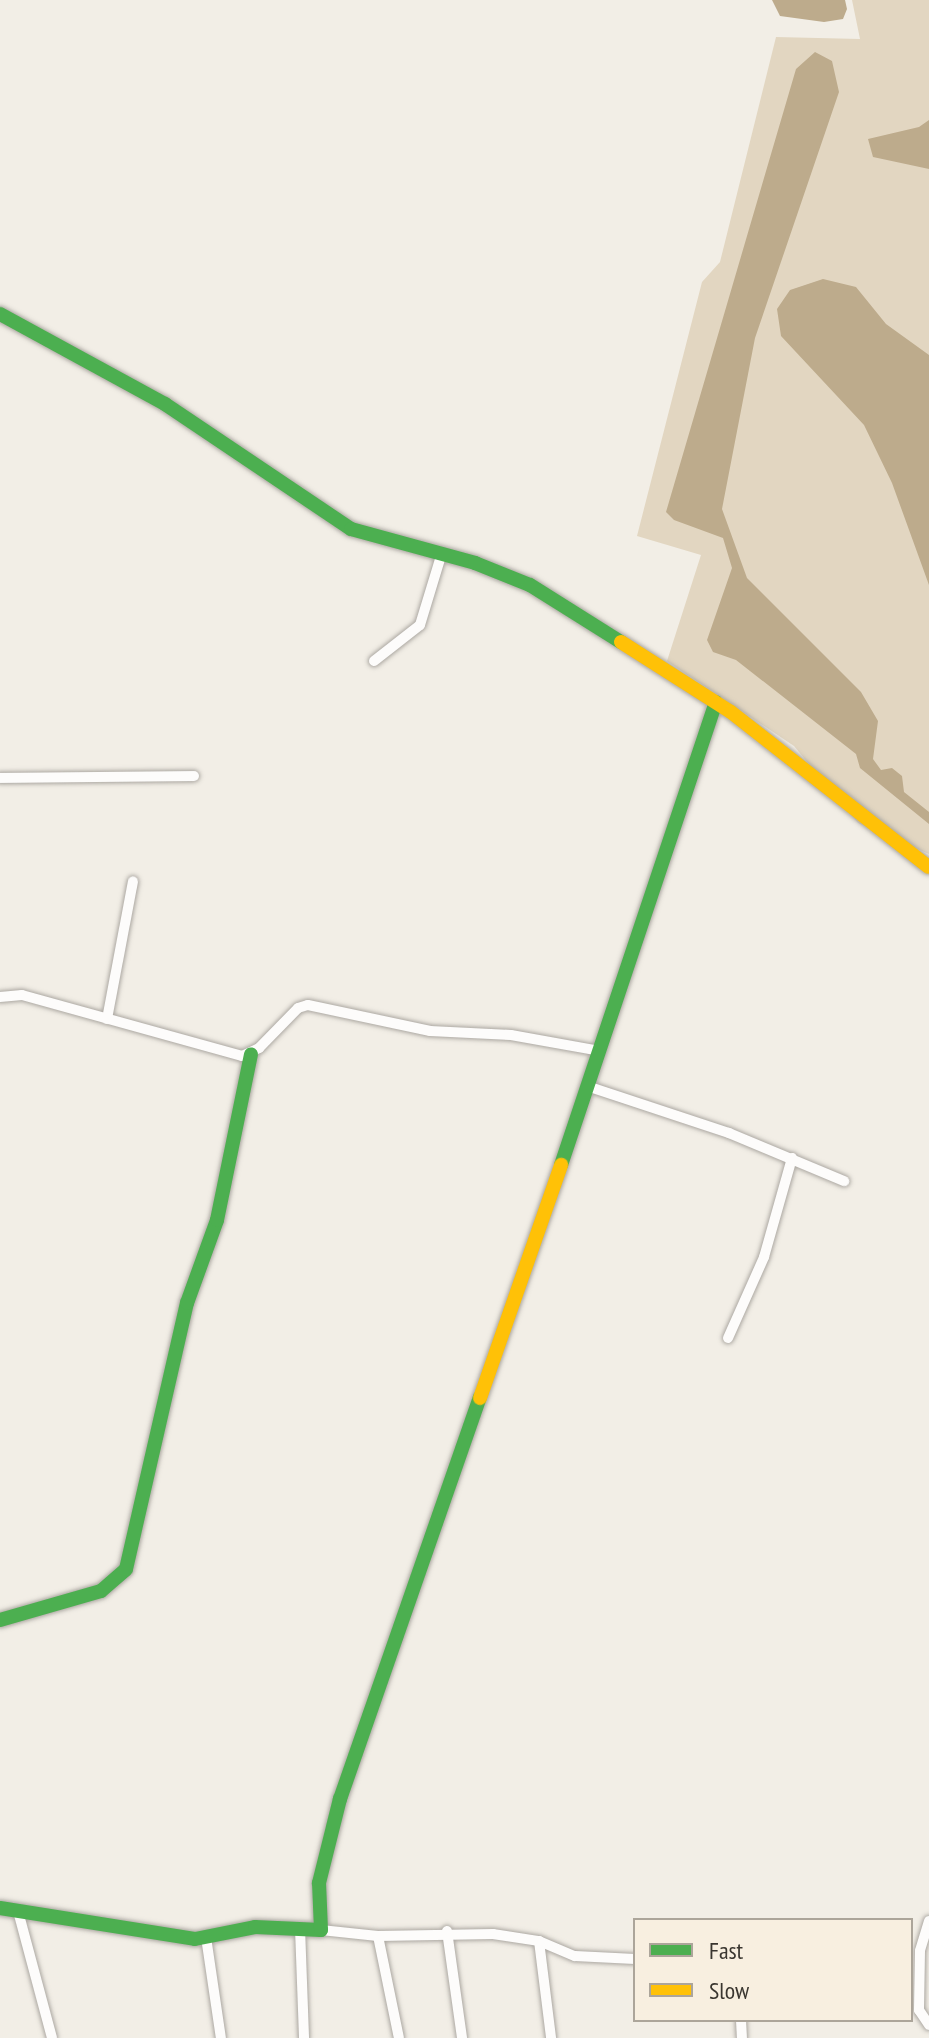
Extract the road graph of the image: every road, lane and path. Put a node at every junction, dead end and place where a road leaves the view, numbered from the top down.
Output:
1 (0, 314) edge
2 (441, 556) junction
3 (374, 661) dead end
4 (716, 702) junction
5 (194, 776) dead end
6 (0, 778) edge
7 (929, 867) edge
8 (133, 881) dead end
9 (0, 997) edge
10 (107, 1019) junction
11 (600, 1051) junction
12 (251, 1054) junction
13 (587, 1086) junction
14 (792, 1158) junction
15 (844, 1181) dead end
16 (728, 1338) dead end
17 (0, 1620) edge
18 (0, 1908) edge
19 (18, 1911) junction
20 (929, 1921) edge
21 (300, 1928) junction
22 (321, 1930) junction
23 (447, 1931) junction
24 (378, 1936) junction
25 (206, 1937) junction
26 (539, 1941) junction
27 (633, 1959) edge
28 (915, 2007) edge
29 (929, 2025) edge
30 (52, 2038) edge
31 (221, 2038) edge
32 (304, 2038) edge
33 (399, 2038) edge
34 (462, 2038) edge
35 (551, 2038) edge

1 - 2 street
2 - 3 street
2 - 4 street
4 - 7 street
4 - 11 street
5 - 6 street
8 - 10 street
9 - 10 street
10 - 12 street
11 - 12 street
11 - 13 street
12 - 17 street
13 - 14 street
13 - 22 street
14 - 15 street
14 - 16 street
18 - 19 street
19 - 25 street
19 - 30 street
20 - 28 street
21 - 22 street
21 - 25 street
21 - 32 street
22 - 24 street
23 - 24 street
23 - 26 street
23 - 34 street
24 - 33 street
25 - 31 street
26 - 27 street
26 - 35 street
28 - 29 street

